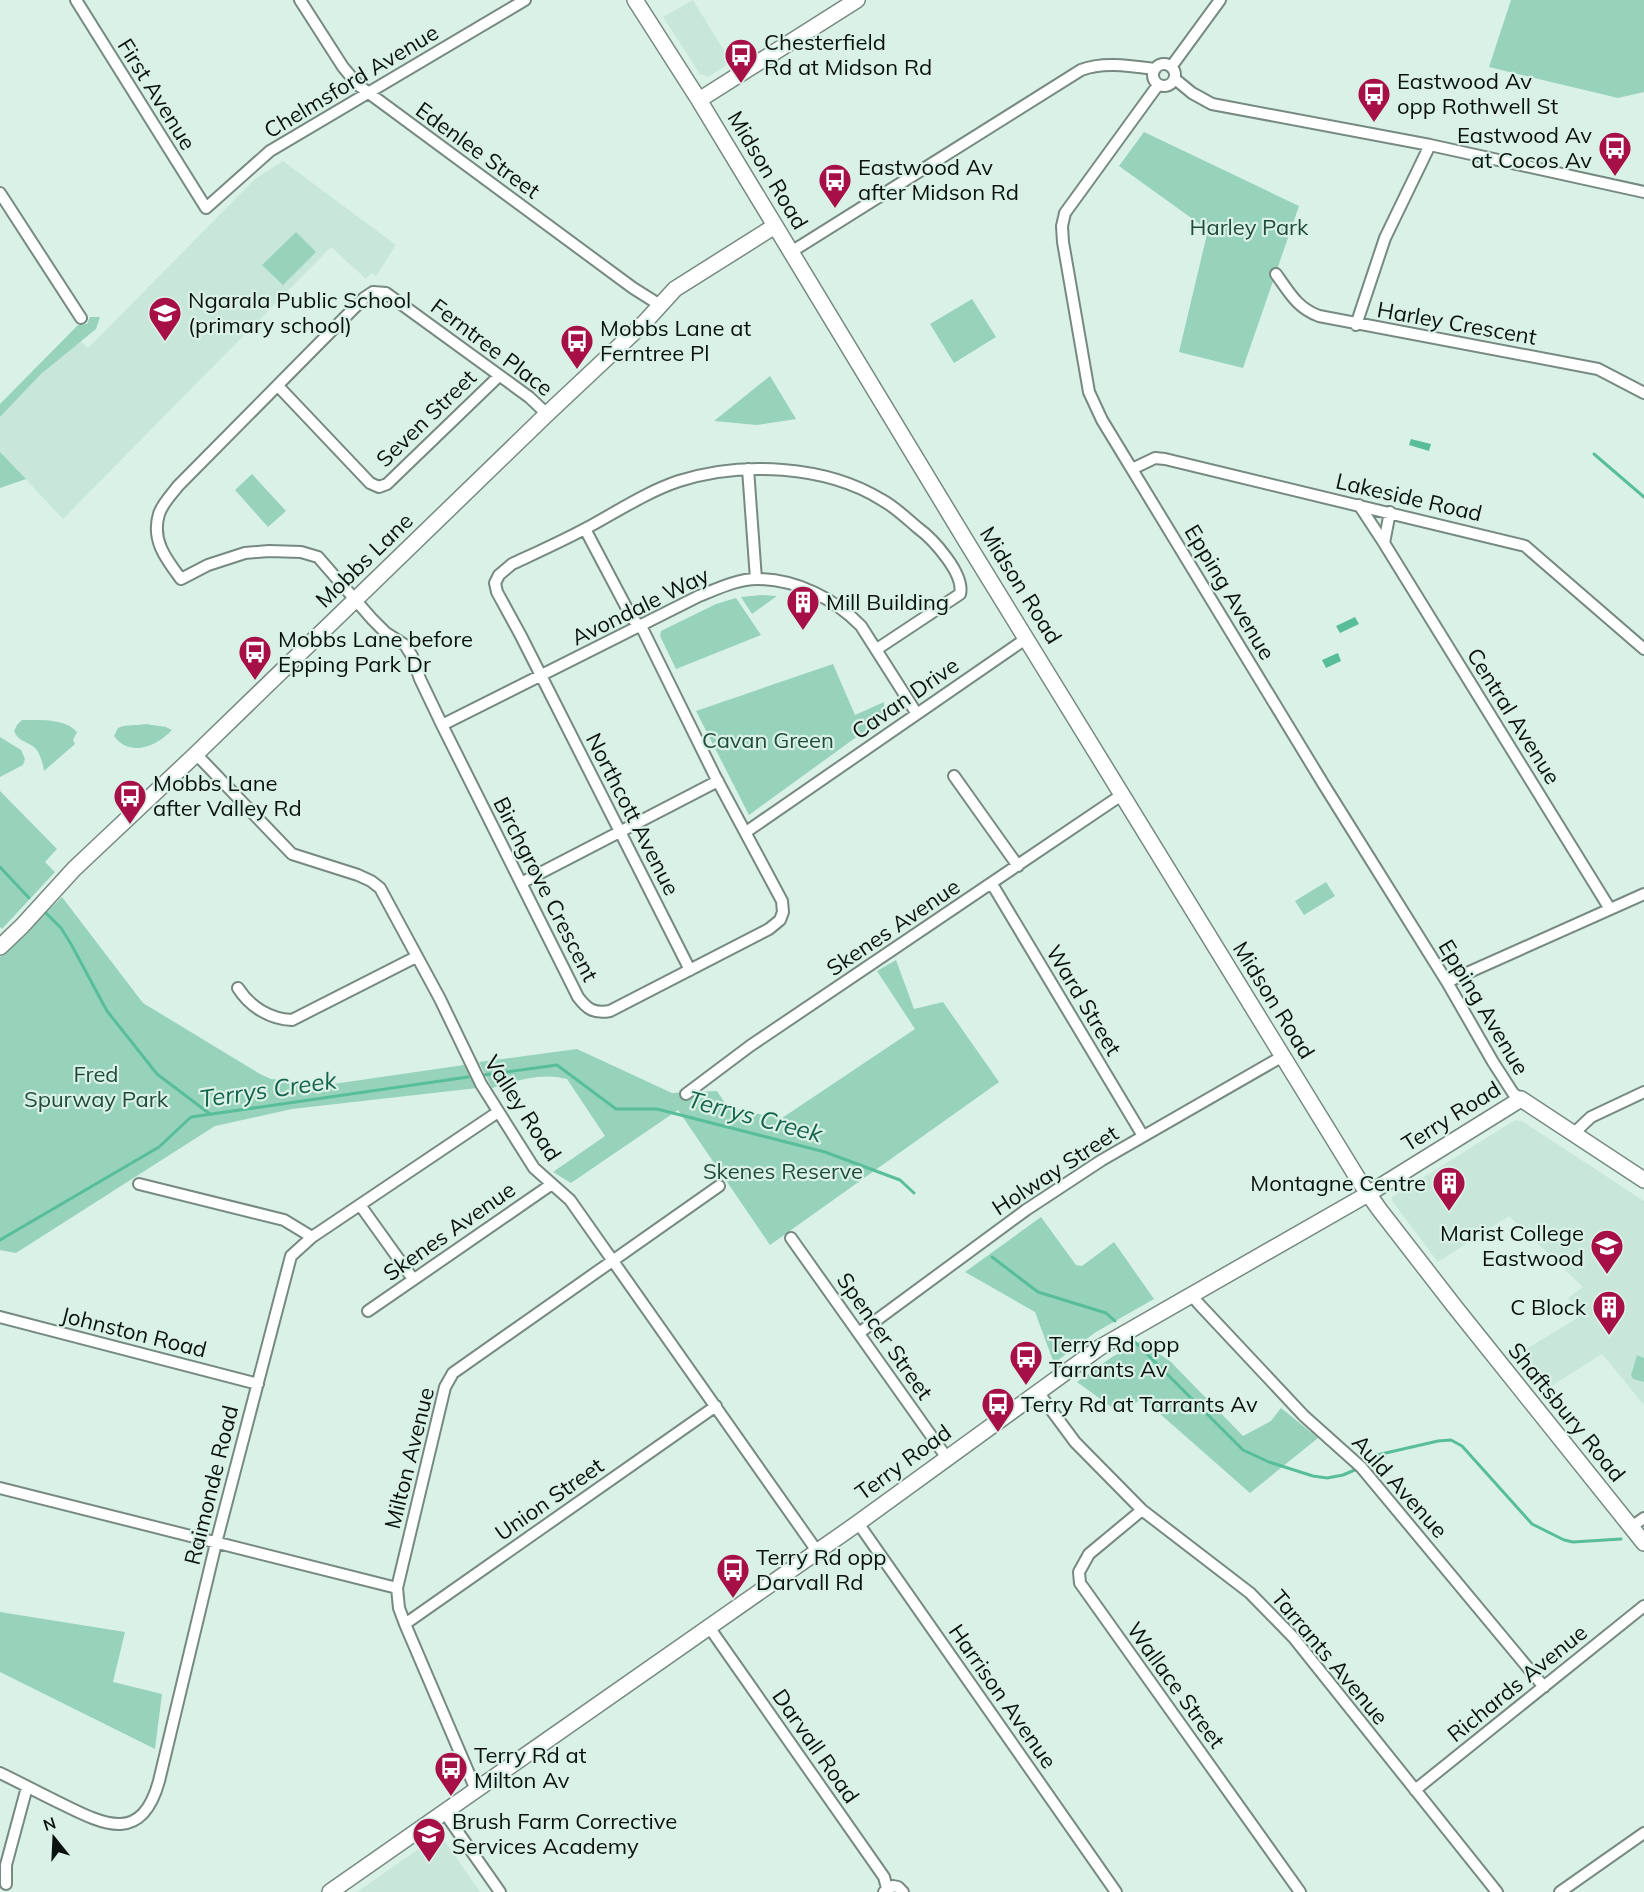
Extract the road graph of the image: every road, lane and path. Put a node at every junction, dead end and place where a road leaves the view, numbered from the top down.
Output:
1 (76, 0) edge
2 (300, 0) edge
3 (525, 0) edge
4 (635, 0) edge
5 (857, 0) edge
6 (1220, 0) edge
7 (1171, 67) junction
8 (1155, 69) junction
9 (1174, 79) junction
10 (1158, 85) junction
11 (367, 92) junction
12 (699, 100) junction
13 (1430, 145) junction
14 (1644, 183) edge
15 (1631, 189) junction
16 (1644, 192) edge
17 (0, 193) edge
18 (206, 208) joint
19 (775, 226) junction
20 (791, 252) junction
21 (1276, 274) dead end
22 (660, 305) junction
23 (81, 318) dead end
24 (1356, 325) junction
25 (499, 376) junction
26 (278, 386) junction
27 (1644, 393) edge
28 (547, 414) junction
29 (748, 469) junction
30 (1132, 469) junction
31 (1359, 505) junction
32 (1390, 512) junction
33 (585, 529) junction
34 (1384, 543) junction
35 (756, 579) junction
36 (356, 600) junction
37 (639, 626) junction
38 (1027, 638) junction
39 (877, 649) junction
40 (1644, 649) edge
41 (541, 676) junction
42 (917, 714) junction
43 (442, 725) junction
44 (196, 754) junction
45 (954, 776) dead end
46 (718, 781) junction
47 (1123, 794) junction
48 (620, 831) junction
49 (746, 832) junction
50 (1017, 866) junction
51 (521, 883) junction
52 (992, 884) junction
53 (1644, 894) edge
54 (1610, 909) junction
55 (0, 947) edge
56 (416, 957) junction
57 (690, 970) junction
58 (1447, 982) junction
59 (238, 988) dead end
60 (1283, 1056) junction
61 (1644, 1092) edge
62 (686, 1094) dead end
63 (1521, 1099) junction
64 (498, 1112) junction
65 (1574, 1134) junction
66 (1143, 1136) junction
67 (1644, 1180) edge
68 (139, 1184) dead end
69 (552, 1184) junction
70 (719, 1186) dead end
71 (1368, 1194) junction
72 (360, 1205) junction
73 (312, 1237) junction
74 (791, 1238) dead end
75 (613, 1261) junction
76 (413, 1279) junction
77 (1192, 1295) junction
78 (368, 1311) dead end
79 (0, 1317) edge
80 (859, 1333) junction
81 (258, 1384) junction
82 (1038, 1392) junction
83 (716, 1406) junction
84 (947, 1458) junction
85 (0, 1488) edge
86 (1142, 1510) junction
87 (1644, 1518) edge
88 (858, 1523) junction
89 (1631, 1527) junction
90 (216, 1543) junction
91 (1644, 1543) edge
92 (817, 1551) junction
93 (397, 1588) junction
94 (1644, 1606) edge
95 (405, 1624) junction
96 (710, 1627) junction
97 (1544, 1687) junction
98 (0, 1773) edge
99 (27, 1787) junction
100 (476, 1790) junction
101 (1415, 1790) junction
102 (444, 1812) junction
103 (1644, 1833) edge
104 (6, 1884) dead end
105 (886, 1890) edge
106 (330, 1892) edge
107 (500, 1892) edge
108 (903, 1892) edge
109 (1116, 1892) edge
110 (1300, 1892) edge
111 (1497, 1892) edge
112 (1560, 1892) edge

1 - 18 street, First Avenue
2 - 11 street, Edenlee Street
3 - 11 street, Chelmsford Avenue
4 - 12 street, Midson Road
5 - 12 street
6 - 7 street
7 - 8 street
7 - 9 street
8 - 10 street
8 - 20 street
9 - 10 street
9 - 13 street
10 - 30 street, Epping Avenue
11 - 18 street, Chelmsford Avenue
11 - 22 street, Edenlee Street
12 - 19 street, Midson Road
13 - 15 street
13 - 24 street
14 - 15 street
15 - 16 street
17 - 23 street
19 - 20 street, Midson Road
19 - 22 street, Mobbs Lane
20 - 38 street, Midson Road
21 - 24 street, Harley Crescent
22 - 28 street, Mobbs Lane
24 - 27 street, Harley Crescent
25 - 26 street, Ferntree Place
25 - 26 street, Seven Street
25 - 28 street, Ferntree Place
26 - 36 street, Ferntree Place
28 - 36 street, Mobbs Lane
29 - 33 street
29 - 35 street
29 - 39 street
30 - 31 street, Lakeside Road
30 - 58 street, Epping Avenue
31 - 32 street, Lakeside Road
31 - 34 street, Central Avenue
32 - 34 street
32 - 40 street, Lakeside Road
33 - 37 street, Birchgrove Crescent
33 - 41 street, Northcott Avenue
34 - 54 street, Central Avenue
35 - 37 street, Avondale Way
35 - 39 street, Avondale Way
36 - 43 street, Birchgrove Crescent
36 - 44 street, Mobbs Lane
37 - 41 street, Avondale Way
37 - 46 street, Birchgrove Crescent
38 - 42 street, Cavan Drive
38 - 47 street, Midson Road
39 - 42 street, Avondale Way
41 - 43 street, Avondale Way
41 - 48 street, Northcott Avenue
42 - 49 street, Cavan Drive
43 - 51 street, Birchgrove Crescent
44 - 55 street, Mobbs Lane
44 - 56 street, Valley Road
45 - 50 street
46 - 48 street
46 - 49 street, Birchgrove Crescent
47 - 50 street, Skenes Avenue
47 - 60 street, Midson Road
48 - 51 street
48 - 57 street, Northcott Avenue
49 - 57 street, Birchgrove Crescent
50 - 52 street, Skenes Avenue
51 - 57 street, Birchgrove Crescent
52 - 62 street, Skenes Avenue
52 - 66 street, Ward Street
53 - 54 street
54 - 58 street
56 - 59 street
56 - 64 street, Valley Road
58 - 63 street, Epping Avenue
60 - 66 street, Holway Street
60 - 71 street, Midson Road
61 - 65 street
63 - 65 street
63 - 71 street, Terry Road
64 - 69 street, Valley Road
64 - 72 street, Raimonde Road
65 - 67 street
66 - 80 street, Holway Street
68 - 73 street
69 - 75 street, Valley Road
69 - 76 street, Skenes Avenue
70 - 75 street, Milton Avenue
71 - 77 street, Terry Road
71 - 89 street, Shaftsbury Road
72 - 73 street, Raimonde Road
72 - 76 street
73 - 81 street, Raimonde Road
74 - 80 street, Spencer Street
75 - 83 street, Valley Road
75 - 93 street, Milton Avenue
76 - 78 street, Skenes Avenue
77 - 82 street, Terry Road
77 - 97 street, Auld Avenue
79 - 81 street, Johnston Road
80 - 84 street, Spencer Street
81 - 90 street, Raimonde Road
82 - 84 street, Terry Road
82 - 86 street, Tarrants Avenue
83 - 92 street, Valley Road
83 - 95 street, Union Street
84 - 88 street, Terry Road
85 - 90 street
86 - 101 street, Tarrants Avenue
86 - 110 street, Wallace Street
87 - 89 street
88 - 92 street, Terry Road
88 - 109 street, Harrison Avenue
89 - 91 street, Shaftsbury Road
90 - 93 street
90 - 99 street, Raimonde Road
92 - 96 street, Terry Road
93 - 95 street, Milton Avenue
94 - 97 street, Richards Avenue
95 - 100 street, Milton Avenue
96 - 100 street, Terry Road
96 - 105 street, Darvall Road
97 - 101 street, Richards Avenue
98 - 99 street, Raimonde Road
99 - 104 street
100 - 102 street, Terry Road
101 - 111 street, Tarrants Avenue
102 - 106 street, Terry Road
102 - 107 street
103 - 112 street
105 - 108 street

